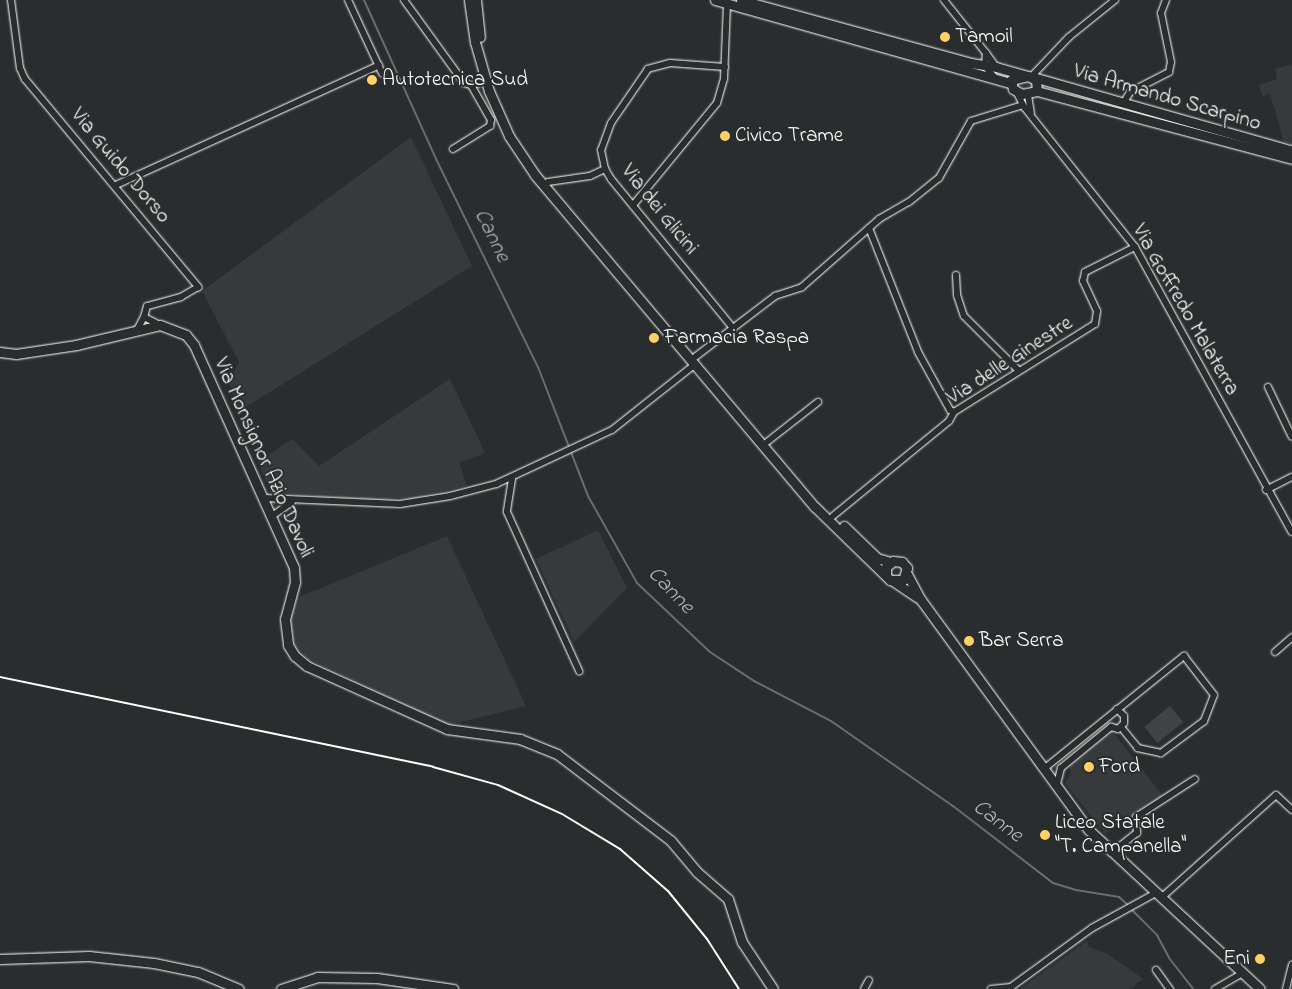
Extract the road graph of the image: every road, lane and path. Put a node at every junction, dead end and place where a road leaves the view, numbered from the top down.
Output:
1 (11, 0) edge
2 (348, 0) edge
3 (404, 0) edge
4 (469, 0) edge
5 (476, 0) edge
6 (715, 0) edge
7 (741, 0) edge
8 (944, 0) edge
9 (1116, 0) edge
10 (1166, 0) edge
11 (726, 3) junction
12 (986, 53) junction
13 (379, 66) junction
14 (985, 66) junction
15 (996, 67) junction
16 (725, 68) junction
17 (382, 73) dead end
18 (1030, 77) junction
19 (996, 80) junction
20 (486, 82) junction
21 (1010, 84) junction
22 (471, 85) junction
23 (1017, 92) junction
24 (1033, 93) junction
25 (1123, 104) junction
26 (1023, 105) junction
27 (1032, 116) junction
28 (453, 149) dead end
29 (1292, 152) edge
30 (1292, 159) edge
31 (605, 168) junction
32 (548, 182) junction
33 (116, 185) junction
34 (634, 204) junction
35 (869, 228) junction
36 (1135, 247) junction
37 (956, 275) dead end
38 (144, 317) junction
39 (160, 325) junction
40 (733, 328) junction
41 (137, 330) junction
42 (0, 352) edge
43 (695, 361) junction
44 (1018, 370) junction
45 (1268, 387) dead end
46 (818, 402) dead end
47 (954, 412) junction
48 (1292, 437) edge
49 (768, 442) junction
50 (1292, 477) edge
51 (512, 478) junction
52 (1266, 490) junction
53 (264, 498) junction
54 (292, 502) junction
55 (272, 516) junction
56 (834, 516) junction
57 (1292, 532) edge
58 (890, 562) junction
59 (886, 574) junction
60 (907, 574) junction
61 (893, 581) junction
62 (921, 600) junction
63 (1292, 636) edge
64 (1275, 652) dead end
65 (579, 671) dead end
66 (1117, 709) junction
67 (1121, 727) junction
68 (1045, 768) junction
69 (1195, 779) dead end
70 (1057, 784) junction
71 (1292, 810) edge
72 (1111, 854) junction
73 (1158, 895) junction
74 (0, 959) edge
75 (1292, 965) edge
76 (1156, 970) dead end
77 (1243, 973) junction
78 (869, 980) dead end
79 (1009, 988) edge
80 (239, 989) edge
81 (280, 989) edge
82 (453, 989) edge
83 (773, 989) edge
84 (864, 989) edge
85 (991, 989) edge
86 (1170, 989) edge
87 (1215, 989) edge
88 (1260, 989) edge
89 (1286, 989) edge

1 - 33 street, Via Guido Dorso
2 - 13 street
3 - 22 street
4 - 20 street
5 - 32 street
6 - 11 street
7 - 14 street, Via Armando Scarpino
8 - 12 street
9 - 18 street
10 - 25 street
11 - 16 street
11 - 19 street
12 - 14 street
12 - 15 street
13 - 17 street
13 - 33 street
14 - 15 street, Via Armando Scarpino
14 - 19 street
15 - 18 street, Via Armando Scarpino
16 - 31 street, Via dei Glicini
16 - 34 street
18 - 21 street
18 - 24 street
18 - 25 street, Via Armando Scarpino
19 - 21 street
20 - 22 street
20 - 43 street
21 - 23 street
22 - 28 street
23 - 24 street, Via Armando Scarpino
23 - 26 street, Via Goffredo Malaterra
24 - 27 street, Via Goffredo Malaterra
24 - 30 street, Via Armando Scarpino
25 - 29 street, Via Armando Scarpino
26 - 27 street, Via Goffredo Malaterra
26 - 35 street
27 - 36 street, Via Goffredo Malaterra
31 - 32 street
31 - 34 street, Via dei Glicini
32 - 43 street
33 - 38 street, Via Guido Dorso
34 - 40 street, Via dei Glicini
35 - 40 street
35 - 47 street
36 - 44 street, Via delle Ginestre
36 - 52 street, Via Goffredo Malaterra
37 - 44 street
38 - 39 street
38 - 41 street
39 - 41 street
39 - 53 street, Via Monsignor Azio Davoli
40 - 43 street
41 - 42 street
43 - 49 street
43 - 51 street
43 - 59 street
44 - 47 street, Via delle Ginestre
45 - 48 street
46 - 49 street
47 - 56 street, Via delle Ginestre
49 - 56 street
50 - 52 street
51 - 54 street
51 - 65 street
52 - 57 street, Via Goffredo Malaterra
53 - 54 street
53 - 55 street, Via Monsignor Azio Davoli
54 - 55 street
55 - 83 street, Via Monsignor Azio Davoli
56 - 58 street
58 - 59 street
58 - 60 street
59 - 61 street
60 - 61 street
60 - 62 street
61 - 62 street
62 - 68 street
63 - 64 street
66 - 67 street
66 - 67 street
66 - 68 street
67 - 70 street
68 - 70 street
69 - 72 street
70 - 72 street
71 - 73 street
72 - 73 street
73 - 77 street
73 - 79 street
74 - 80 street
75 - 89 street
76 - 86 street
77 - 87 street
77 - 88 street
78 - 84 street
79 - 85 street
81 - 82 street

